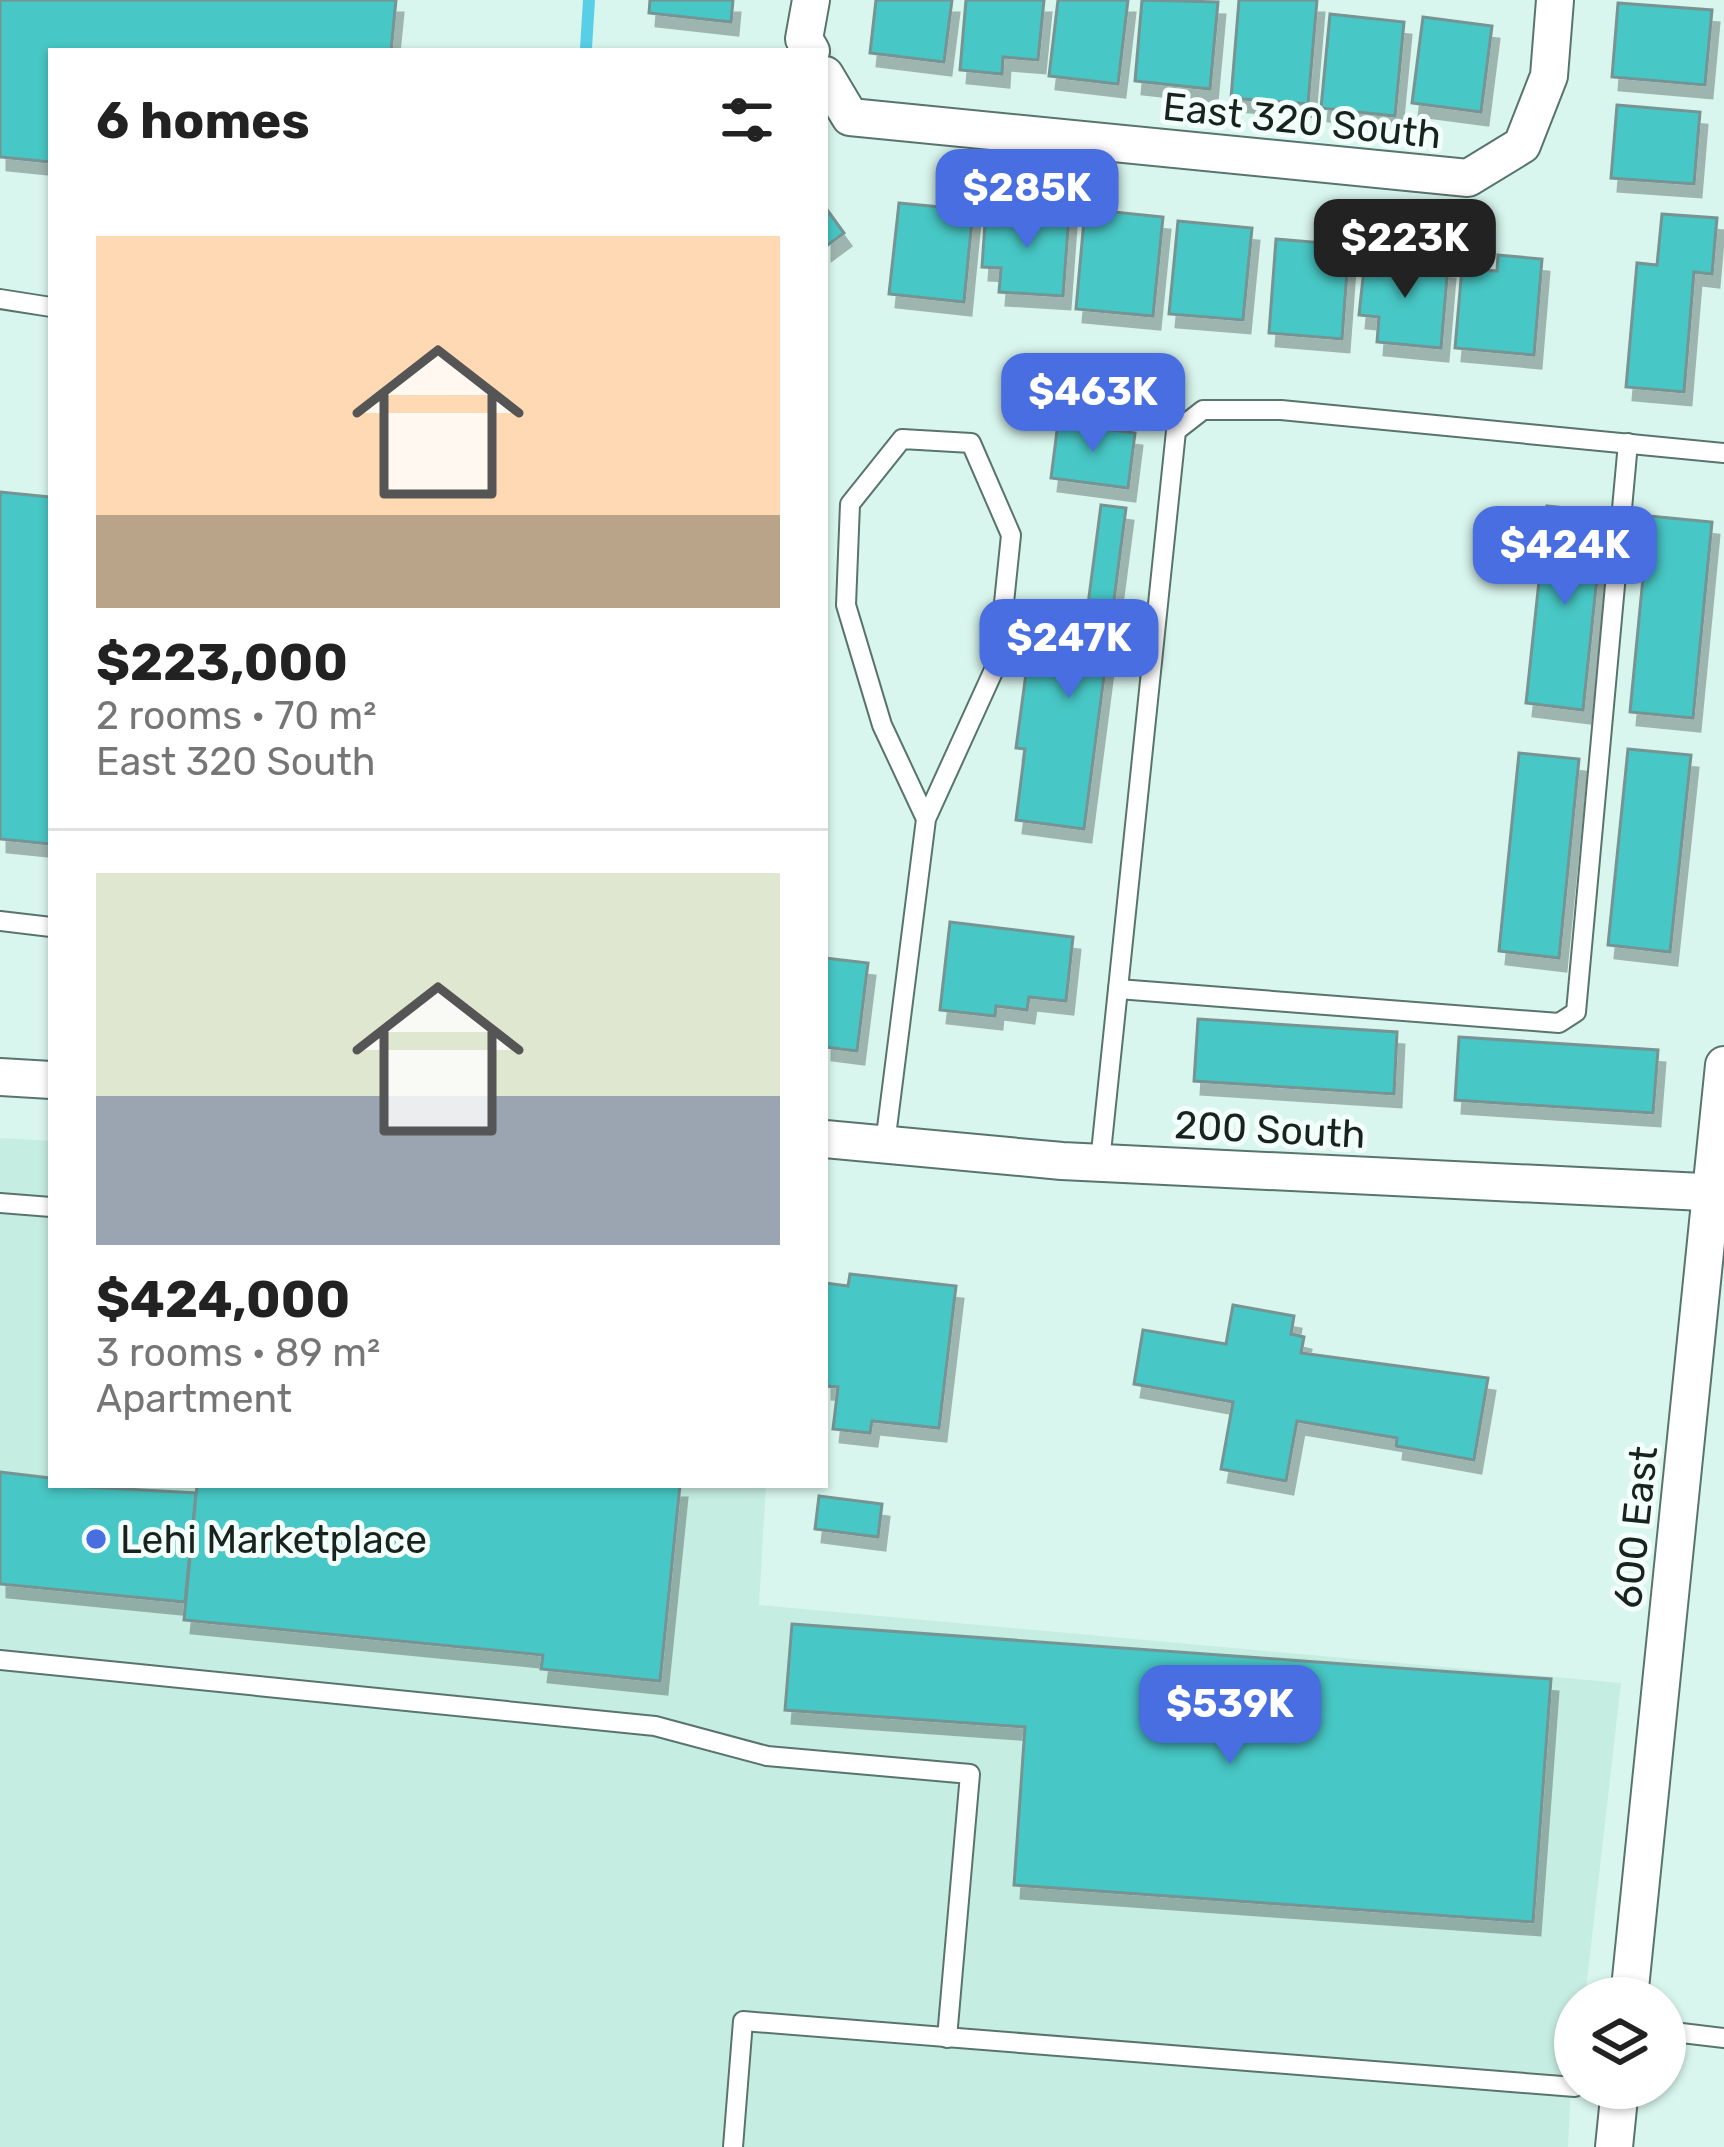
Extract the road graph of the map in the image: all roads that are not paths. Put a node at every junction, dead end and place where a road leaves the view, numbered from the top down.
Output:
1 (811, 0) edge
2 (1555, 0) edge
3 (809, 48) edge
4 (828, 80) edge
5 (0, 299) edge
6 (48, 307) edge
7 (1628, 442) junction
8 (1724, 453) edge
9 (926, 819) junction
10 (0, 921) edge
11 (48, 927) edge
12 (1118, 989) junction
13 (1724, 1065) edge
14 (0, 1077) edge
15 (48, 1081) edge
16 (828, 1138) edge
17 (884, 1144) junction
18 (1100, 1162) junction
19 (1718, 1193) edge
20 (0, 1203) edge
21 (48, 1207) edge
22 (0, 1660) edge
23 (1631, 1977) edge
24 (1686, 2033) edge
25 (947, 2038) junction
26 (1724, 2038) edge
27 (1554, 2085) edge
28 (1610, 2109) edge
29 (733, 2147) edge
30 (1614, 2147) edge

1 - 3 street
2 - 4 street, East 320 South
5 - 6 lane
7 - 8 lane
7 - 12 lane
7 - 12 lane
9 - 9 lane
9 - 17 lane
10 - 11 lane
12 - 18 lane
13 - 19 street, 600 East
14 - 15 street
16 - 17 street, 200 South
17 - 18 street, 200 South
18 - 19 street, 200 South
19 - 23 street, 600 East
20 - 21 lane
22 - 25 lane
24 - 26 lane
25 - 27 lane
25 - 29 lane
28 - 30 street

